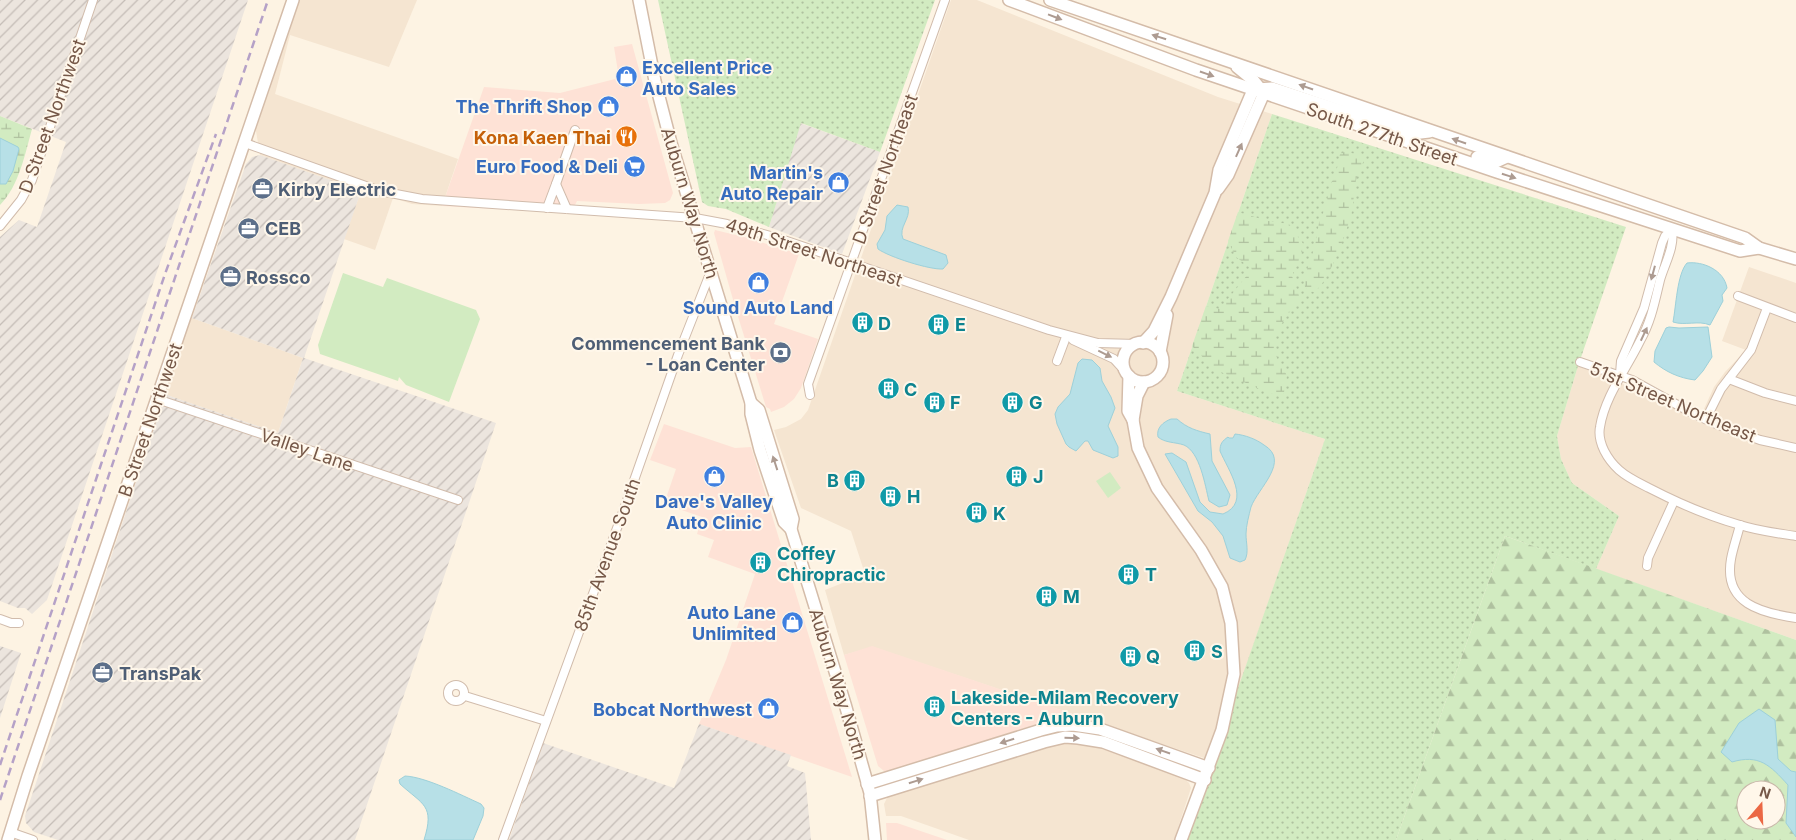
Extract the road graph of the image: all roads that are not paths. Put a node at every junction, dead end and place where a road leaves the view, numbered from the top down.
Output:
1 (93, 0) edge
2 (293, 0) edge
3 (639, 0) edge
4 (945, 0) edge
5 (1009, 0) edge
6 (1050, 0) edge
7 (1222, 58) junction
8 (1259, 90) junction
9 (575, 130) dead end
10 (1434, 132) junction
11 (245, 143) junction
12 (1450, 157) junction
13 (1507, 157) junction
14 (1571, 180) junction
15 (556, 184) junction
16 (547, 208) junction
17 (567, 209) junction
18 (695, 218) junction
19 (0, 226) edge
20 (1672, 229) junction
21 (1745, 238) junction
22 (1759, 248) junction
23 (1796, 259) edge
24 (851, 263) junction
25 (710, 271) junction
26 (1738, 296) dead end
27 (1171, 297) junction
28 (1767, 308) junction
29 (1796, 318) edge
30 (1049, 330) junction
31 (1066, 337) junction
32 (1140, 343) junction
33 (1160, 352) junction
34 (1057, 361) dead end
35 (1580, 362) dead end
36 (1127, 373) junction
37 (1619, 376) junction
38 (1728, 379) junction
39 (1144, 382) junction
40 (810, 395) dead end
41 (156, 399) junction
42 (1796, 401) edge
43 (751, 403) junction
44 (1706, 419) junction
45 (1134, 420) junction
46 (1796, 448) edge
47 (458, 500) dead end
48 (1674, 501) junction
49 (1740, 526) junction
50 (791, 527) junction
51 (1796, 536) edge
52 (1647, 566) dead end
53 (1796, 618) edge
54 (0, 619) edge
55 (20, 623) dead end
56 (465, 696) dead end
57 (546, 721) junction
58 (1209, 768) junction
59 (1205, 780) junction
60 (867, 784) junction
61 (870, 796) junction
62 (9, 836) edge
63 (33, 840) edge
64 (504, 840) edge
65 (875, 840) edge
66 (1181, 840) edge

1 - 19 street, D Street Northwest
2 - 11 main road, B Street Northwest
3 - 18 main road, Auburn Way North
4 - 24 street, D Street Northeast
5 -> 8 main road, South 277th Street
7 -> 6 main road, South 277th Street
7 - 8 main road
10 -> 7 main road, South 277th Street
8 - 10 main road
8 - 12 main road, South 277th Street
8 - 27 main road
9 - 15 street
13 -> 10 main road, South 277th Street
11 - 16 street, 49th Street Northeast
11 - 41 main road, B Street Northwest
12 - 13 main road
12 -> 20 main road, South 277th Street
13 - 14 main road, South 277th Street
14 - 20 main road
14 - 21 main road, South 277th Street
15 - 16 street
15 - 17 street
16 - 17 street, 49th Street Northeast
17 - 18 street, 49th Street Northeast
18 - 24 street, 49th Street Northeast
18 - 25 main road, Auburn Way North
20 - 21 main road
20 - 22 main road, South 277th Street
20 - 37 street
21 - 22 main road, South 277th Street
22 - 23 main road, South 277th Street
24 - 30 street, 49th Street Northeast
24 - 40 street, D Street Northeast
25 - 43 main road, Auburn Way North
25 - 57 street, 85th Avenue South
26 - 28 street
27 - 32 main road
27 - 33 main road
28 - 29 street
28 - 38 street
30 - 31 street, 49th Street Northeast
30 - 32 street, 49th Street Northeast
31 - 34 street
31 -> 36 street, 49th Street Northeast
32 - 33 main road
32 - 36 main road
33 - 39 main road
35 - 37 street, 51st Street Northeast
36 - 39 main road
36 - 45 main road
37 - 44 street, 51st Street Northeast
37 - 48 street
38 - 42 street
38 - 44 street
39 - 45 main road
41 - 47 street, Valley Lane
41 - 62 main road, B Street Northwest
43 - 50 main road, Auburn Way North
50 -> 43 main road, Auburn Way North
44 - 46 street, 51st Street Northeast
45 - 58 main road
48 - 49 street
48 - 52 street
49 - 51 street
49 - 53 street
50 - 60 main road, Auburn Way North
54 - 55 street
56 - 57 street
57 - 64 street, 85th Avenue South
58 - 59 main road
58 -> 60 main road
61 -> 59 main road
59 - 66 main road
60 - 61 main road, Auburn Way North
61 - 65 main road, Auburn Way North
62 - 63 street

